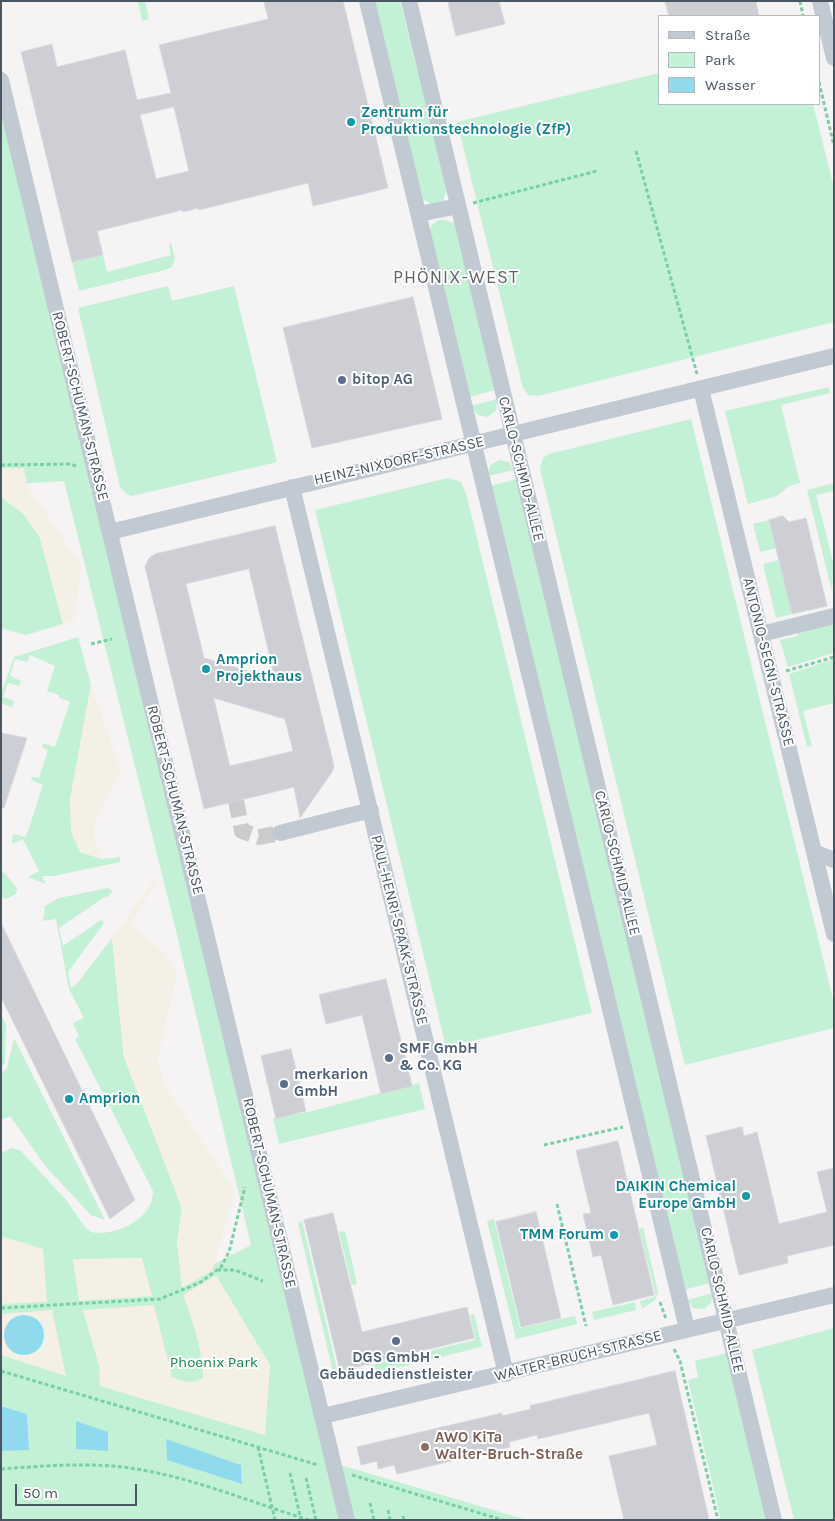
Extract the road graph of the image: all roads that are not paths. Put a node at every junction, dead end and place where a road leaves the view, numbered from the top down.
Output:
1 (367, 1) edge
2 (409, 1) edge
3 (820, 1) edge
4 (834, 58) edge
5 (1, 80) edge
6 (458, 206) junction
7 (419, 214) junction
8 (834, 356) edge
9 (702, 389) junction
10 (513, 434) junction
11 (474, 444) junction
12 (292, 486) junction
13 (110, 532) junction
14 (834, 616) edge
15 (761, 634) junction
16 (370, 810) junction
17 (280, 833) tunnel mouth
18 (814, 852) junction
19 (834, 860) edge
20 (834, 932) edge
21 (834, 1296) edge
22 (727, 1320) junction
23 (687, 1329) junction
24 (506, 1374) junction
25 (323, 1416) junction
26 (348, 1520) edge
27 (774, 1520) edge

1 - 7 street
2 - 6 street, CARLO-SCHMID-ALLEE
3 - 4 street
5 - 13 street, ROBERT-SCHUMAN-STRASSE
6 - 7 street
6 - 10 street, CARLO-SCHMID-ALLEE
7 - 11 street
8 - 9 street, HEINZ-NIXDORF-STRASSE
9 - 10 street, HEINZ-NIXDORF-STRASSE
9 - 15 street, ANTONIO-SEGNI-STRASSE
10 - 11 street, HEINZ-NIXDORF-STRASSE
10 - 22 street, CARLO-SCHMID-ALLEE
11 - 12 street, HEINZ-NIXDORF-STRASSE
11 - 23 street
12 - 13 street, HEINZ-NIXDORF-STRASSE
12 - 16 street, PAUL-HENRI-SPAAK-STRASSE
13 - 25 street, ROBERT-SCHUMAN-STRASSE
14 - 15 street
15 - 18 street, ANTONIO-SEGNI-STRASSE
16 - 17 street
16 - 24 street, PAUL-HENRI-SPAAK-STRASSE
18 - 19 street
18 - 20 street, ANTONIO-SEGNI-STRASSE
21 - 22 street, WALTER-BRUCH-STRASSE
22 - 23 street, WALTER-BRUCH-STRASSE
22 - 27 street, CARLO-SCHMID-ALLEE
23 - 24 street, WALTER-BRUCH-STRASSE
24 - 25 street, WALTER-BRUCH-STRASSE
25 - 26 street, ROBERT-SCHUMAN-STRASSE

